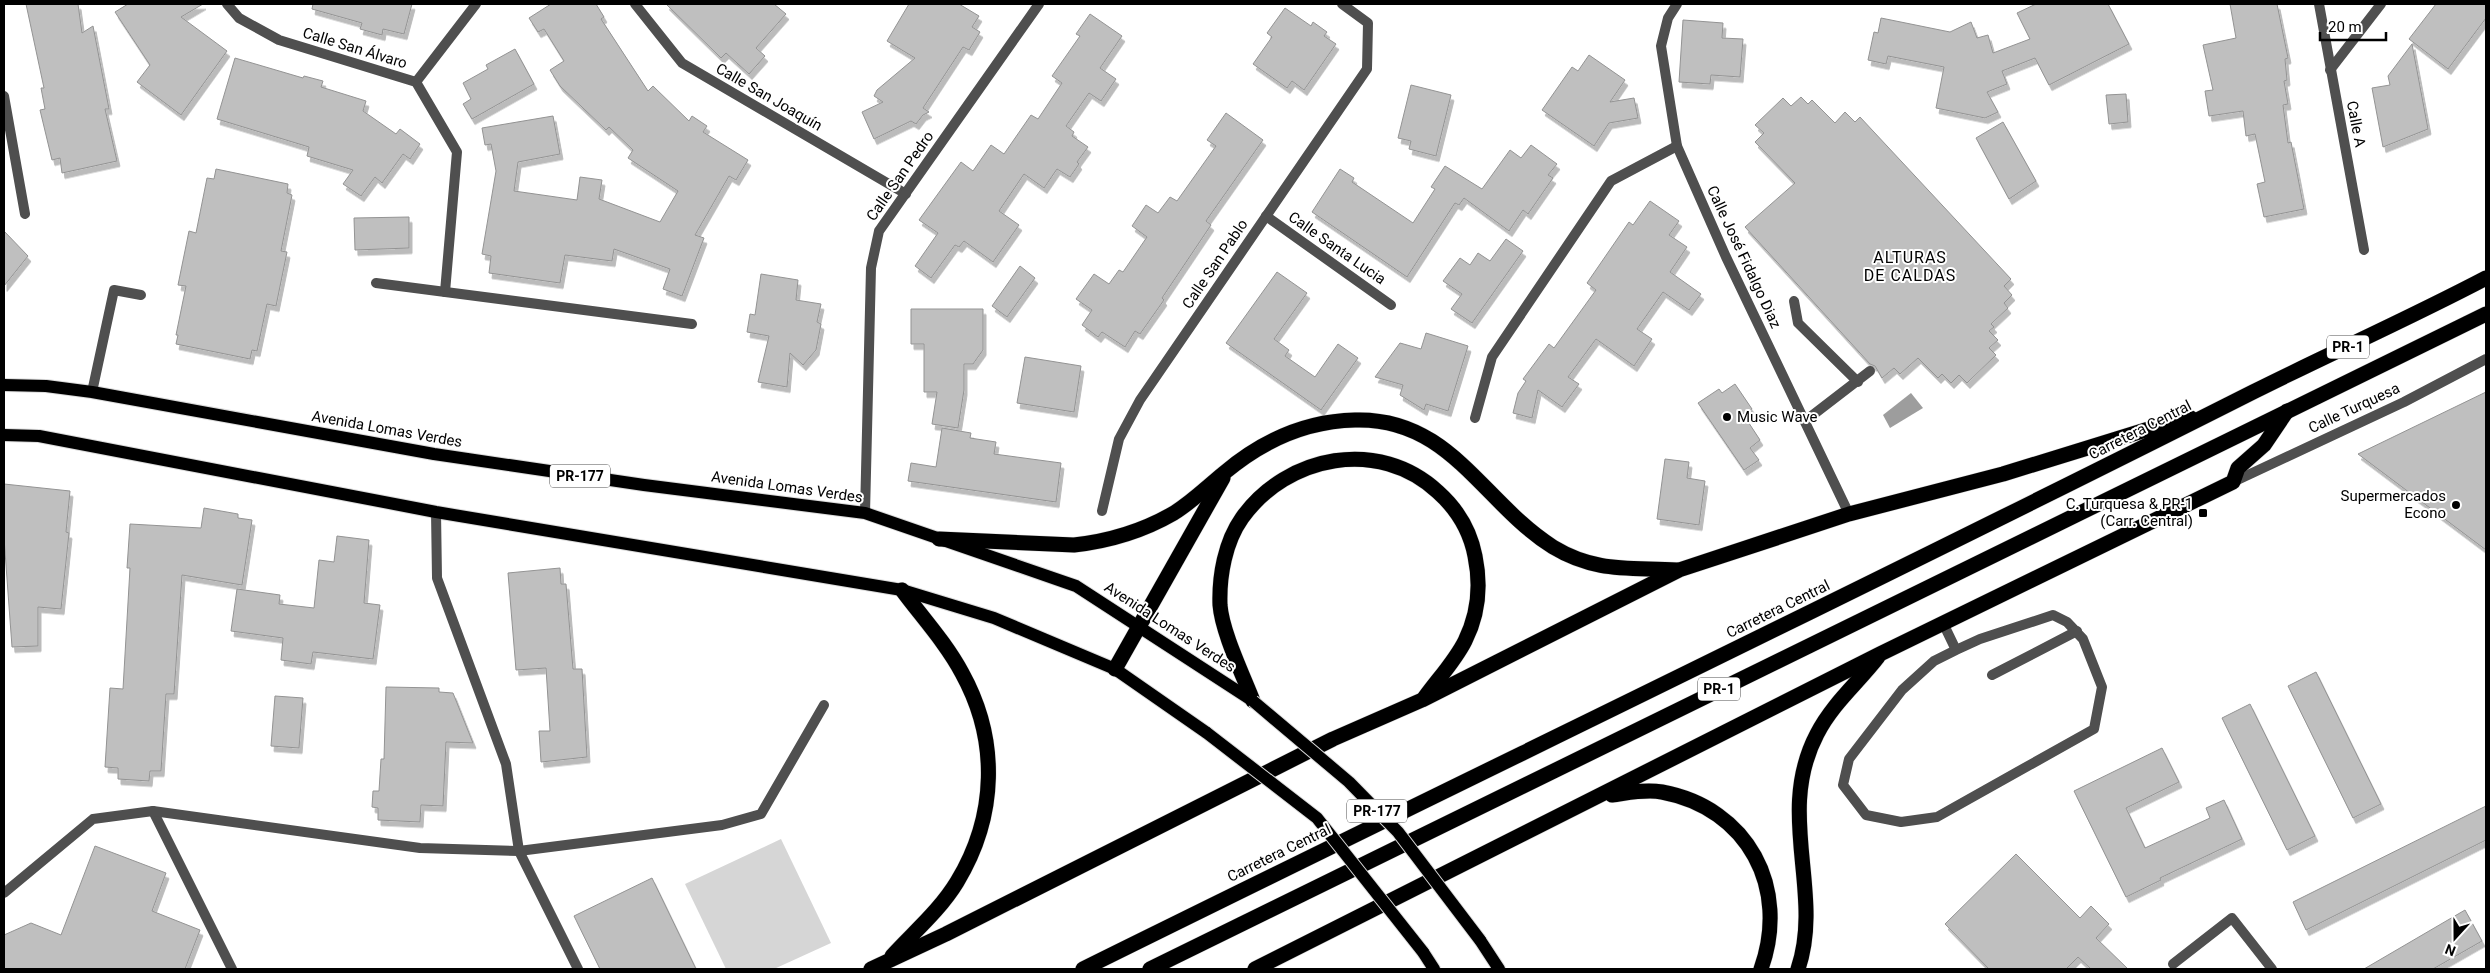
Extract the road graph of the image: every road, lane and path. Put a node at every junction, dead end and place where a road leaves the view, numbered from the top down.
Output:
1 (227, 4) edge
2 (476, 4) edge
3 (636, 4) edge
4 (1039, 4) edge
5 (1342, 4) edge
6 (1677, 4) edge
7 (2318, 4) edge
8 (2381, 4) edge
9 (2330, 70) junction
10 (416, 82) junction
11 (4, 96) edge
12 (1677, 146) junction
13 (906, 194) junction
14 (25, 214) dead end
15 (1266, 216) junction
16 (2364, 250) dead end
17 (2486, 278) edge
18 (376, 283) dead end
19 (445, 292) junction
20 (141, 295) dead end
21 (1794, 301) dead end
22 (1391, 305) dead end
23 (2486, 314) edge
24 (692, 324) dead end
25 (2486, 359) edge
26 (1870, 371) dead end
27 (1858, 382) junction
28 (4, 386) edge
29 (92, 392) junction
30 (2288, 409) junction
31 (2209, 414) junction
32 (1475, 418) dead end
33 (1805, 421) junction
34 (4, 435) edge
35 (1225, 472) junction
36 (2233, 482) junction
37 (1102, 511) dead end
38 (436, 512) junction
39 (865, 513) junction
40 (1849, 514) junction
41 (939, 539) junction
42 (1679, 570) junction
43 (902, 590) junction
44 (1943, 623) junction
45 (1138, 625) junction
46 (2077, 631) junction
47 (1956, 650) junction
48 (1880, 654) junction
49 (1115, 669) junction
50 (1992, 675) dead end
51 (1422, 700) junction
52 (1253, 701) junction
53 (824, 705) dead end
54 (1598, 797) junction
55 (153, 811) junction
56 (519, 851) junction
57 (4, 893) edge
58 (885, 962) junction
59 (2173, 964) dead end
60 (1260, 968) edge
61 (232, 969) edge
62 (578, 969) edge
63 (871, 969) edge
64 (1083, 969) edge
65 (1150, 969) edge
66 (1434, 969) edge
67 (1499, 969) edge
68 (1761, 969) edge
69 (1798, 969) edge
70 (2272, 969) edge

1 - 10 street, Calle San Álvaro
2 - 10 street
3 - 13 street, Calle San Joaquín
4 - 13 street, Calle San Pedro
5 - 15 street, Calle San Pablo
6 - 12 street, Calle José Fidalgo Diaz
7 - 9 street, Calle A
8 - 9 street
9 - 16 street, Calle A
10 - 19 street, Calle San Álvaro
11 - 14 street
12 - 32 street
12 - 33 street, Calle José Fidalgo Diaz
13 - 39 street, Calle San Pedro
15 - 22 street, Calle Santa Lucia
15 - 37 street, Calle San Pablo
17 - 31 highway, Carretera Central / PR-1
18 - 19 street
19 - 24 street
20 - 29 street
21 - 27 street
23 - 30 highway, PR-1
25 - 36 street, Calle Turquesa
26 - 27 street
27 - 33 street
28 - 29 main road, Avenida Lomas Verdes / PR-177
29 - 39 main road, Avenida Lomas Verdes / PR-177
30 - 36 highway
30 - 65 highway, PR-1
31 - 40 highway
31 - 64 highway, Carretera Central / PR-1
33 - 40 street, Calle José Fidalgo Diaz
34 - 38 main road, PR-177
35 - 41 highway
35 - 42 highway
35 - 45 highway
36 - 44 highway
38 - 43 main road, PR-177
38 - 56 street
39 - 41 main road, Avenida Lomas Verdes / PR-177
40 - 42 highway
41 - 45 main road, Avenida Lomas Verdes / PR-177
42 - 51 highway
43 - 49 main road, PR-177
43 - 58 highway
44 - 47 street
44 - 48 highway
45 - 49 highway
45 - 52 main road, Avenida Lomas Verdes / PR-177
46 - 47 street
46 - 47 street
46 - 50 street
48 - 54 highway
48 - 69 highway
49 - 66 main road, PR-177, bridge
51 - 52 highway
51 - 58 highway
52 - 67 main road, Avenida Lomas Verdes / PR-177, bridge
53 - 56 street
54 - 60 highway
54 - 68 highway
55 - 56 street
55 - 57 street
55 - 61 street
56 - 62 street
58 - 63 highway
59 - 70 street

